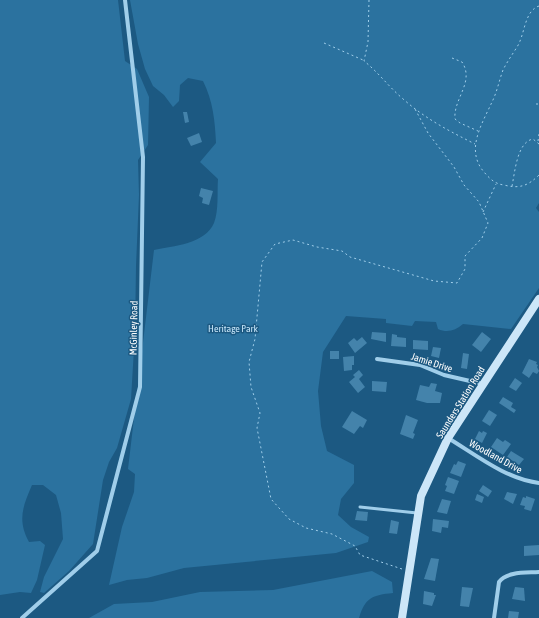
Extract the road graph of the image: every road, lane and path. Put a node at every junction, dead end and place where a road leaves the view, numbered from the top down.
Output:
1 (125, 0) edge
2 (369, 0) edge
3 (539, 6) edge
4 (324, 43) dead end
5 (452, 58) dead end
6 (364, 61) junction
7 (536, 104) dead end
8 (539, 104) edge
9 (415, 109) junction
10 (479, 131) junction
11 (539, 134) edge
12 (538, 141) junction
13 (476, 144) junction
14 (539, 144) edge
15 (539, 175) edge
16 (496, 184) junction
17 (512, 187) junction
18 (483, 212) junction
19 (539, 300) edge
20 (377, 359) dead end
21 (483, 384) junction
22 (448, 438) junction
23 (539, 483) edge
24 (360, 507) dead end
25 (419, 513) junction
26 (410, 571) junction
27 (539, 572) edge
28 (22, 618) edge
29 (402, 618) edge
30 (494, 618) edge

1 - 28 street, McGinley Road
2 - 6 path
3 - 10 path
4 - 6 path
5 - 10 path
6 - 9 path
7 - 8 path
9 - 13 path
9 - 18 path
10 - 13 path
11 - 12 path
12 - 14 path
12 - 17 path
13 - 16 path
15 - 17 path
16 - 17 path
16 - 18 path
18 - 26 path
19 - 21 street, Saunders Station Road
20 - 21 street, Jamie Drive
21 - 22 street, Saunders Station Road
22 - 23 street, Woodland Drive
22 - 25 street, Saunders Station Road
24 - 25 lane
25 - 26 street, Saunders Station Road
26 - 29 street, Saunders Station Road
27 - 30 street

